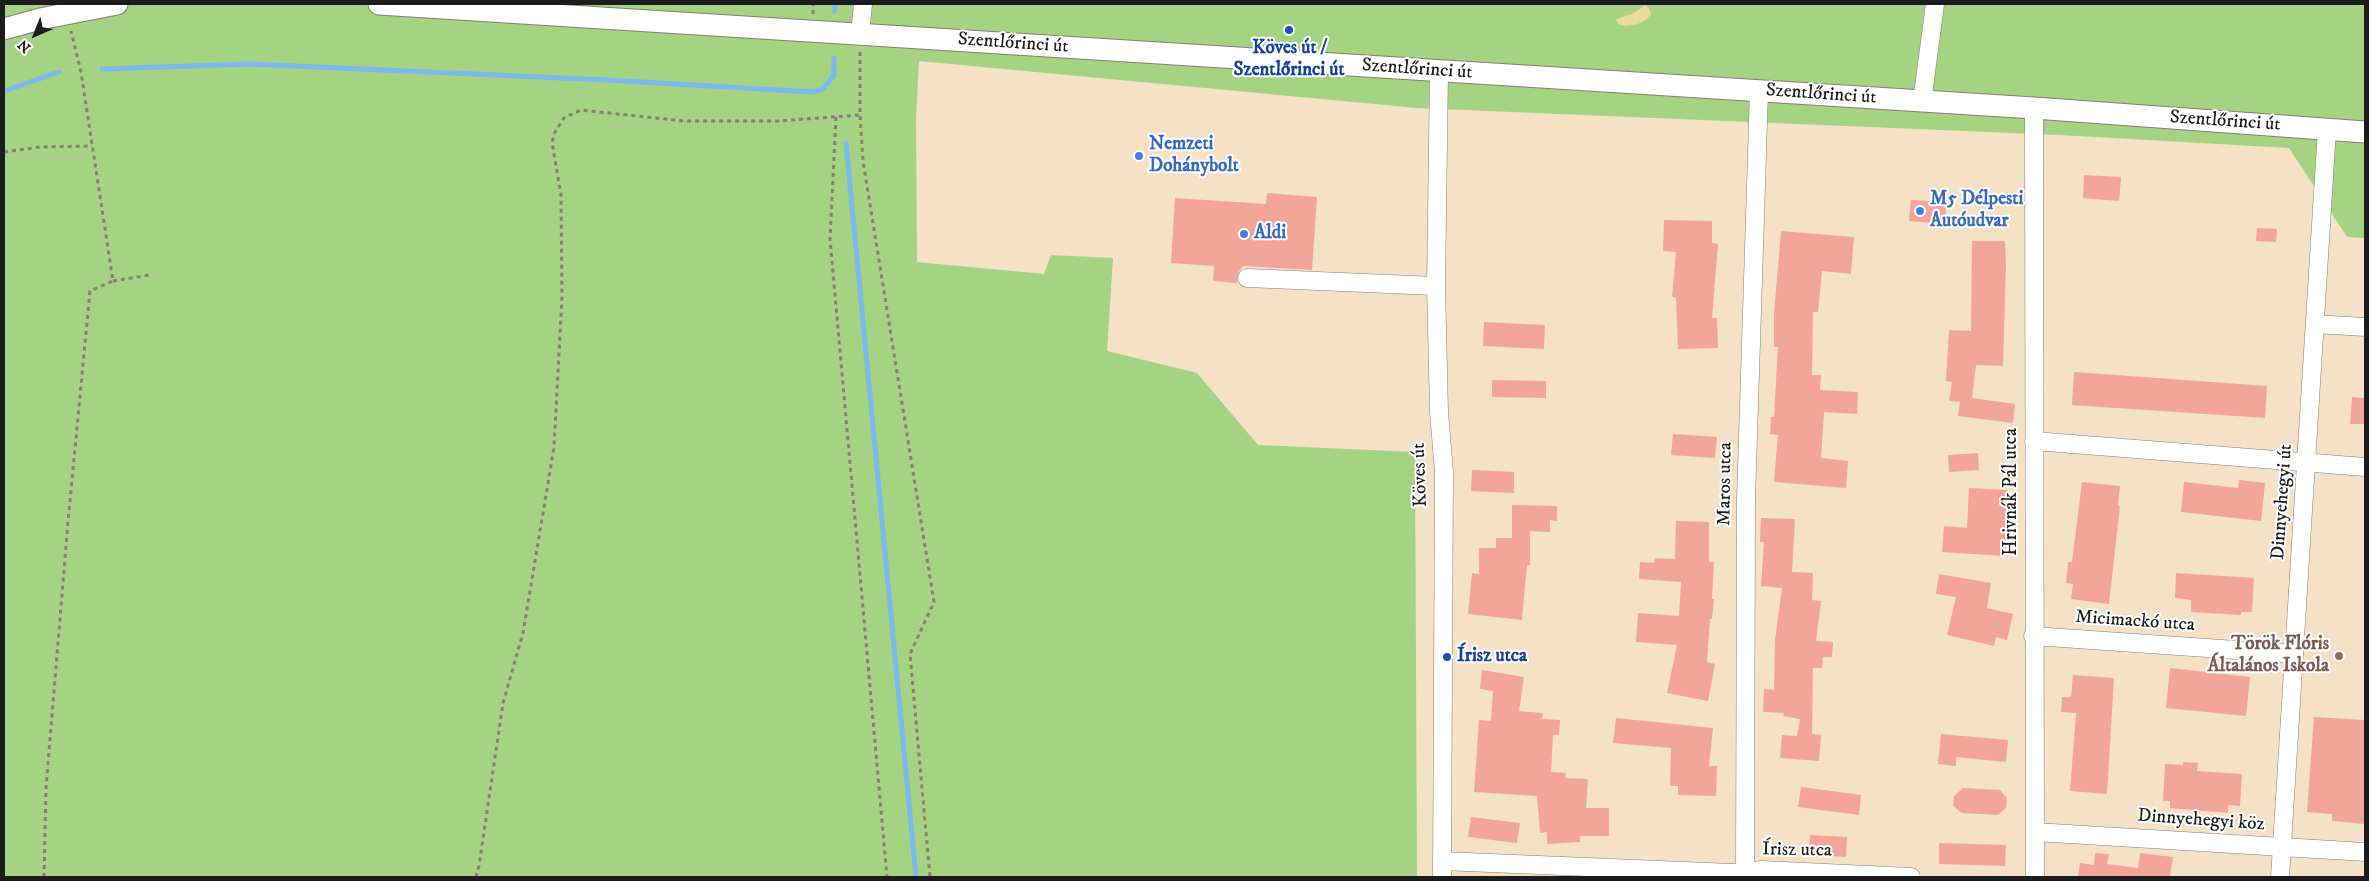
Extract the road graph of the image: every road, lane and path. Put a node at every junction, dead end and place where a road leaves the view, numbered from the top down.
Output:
1 (117, 4) edge
2 (379, 4) edge
3 (863, 4) edge
4 (1935, 4) edge
5 (67, 13) junction
6 (4, 29) edge
7 (860, 34) junction
8 (1439, 72) junction
9 (1758, 91) junction
10 (1922, 102) junction
11 (2034, 108) junction
12 (860, 115) junction
13 (836, 117) junction
14 (2327, 129) junction
15 (2365, 132) edge
16 (92, 146) junction
17 (4, 152) edge
18 (149, 275) dead end
19 (1247, 278) dead end
20 (113, 281) junction
21 (1436, 286) junction
22 (2315, 324) junction
23 (2365, 327) edge
24 (2034, 441) junction
25 (2307, 463) junction
26 (2365, 468) edge
27 (2033, 636) junction
28 (2294, 654) junction
29 (2035, 832) junction
30 (2282, 847) junction
31 (2365, 852) edge
32 (1442, 869) edge
33 (1745, 875) edge
34 (44, 877) edge
35 (476, 877) edge
36 (887, 877) edge
37 (930, 877) edge
38 (1910, 877) edge
39 (2035, 877) edge
40 (2280, 877) edge

1 - 5 main road
2 - 7 main road, Szentlőrinci út
3 - 7 street
4 - 10 street
5 - 6 main road
5 - 16 path
7 - 8 main road, Szentlőrinci út
7 - 12 path
8 - 9 main road, Szentlőrinci út
8 - 21 street, Köves út
9 - 10 main road, Szentlőrinci út
9 - 33 street, Maros utca
10 - 11 main road, Szentlőrinci út
11 - 14 main road, Szentlőrinci út
11 - 24 street, Hrivnák Pál utca
12 - 13 path
12 - 37 path
13 - 35 path
13 - 36 path
14 - 15 main road, Szentlőrinci út
14 - 22 street, Dinnyehegyi út
16 - 17 path
16 - 20 path
18 - 20 path
19 - 21 street
20 - 34 path
21 - 32 street, Köves út
22 - 23 street
22 - 25 street, Dinnyehegyi út
24 - 25 street
24 - 27 street, Hrivnák Pál utca
25 - 26 street
25 - 28 street, Dinnyehegyi út
27 - 28 street, Micimackó utca
27 - 29 street, Hrivnák Pál utca
28 - 30 street, Dinnyehegyi út
29 - 30 street, Dinnyehegyi köz
29 - 39 street, Hrivnák Pál utca
30 - 31 street, Dinnyehegyi köz
30 - 40 street, Dinnyehegyi út
32 - 33 street, Írisz utca
33 - 38 street, Írisz utca

